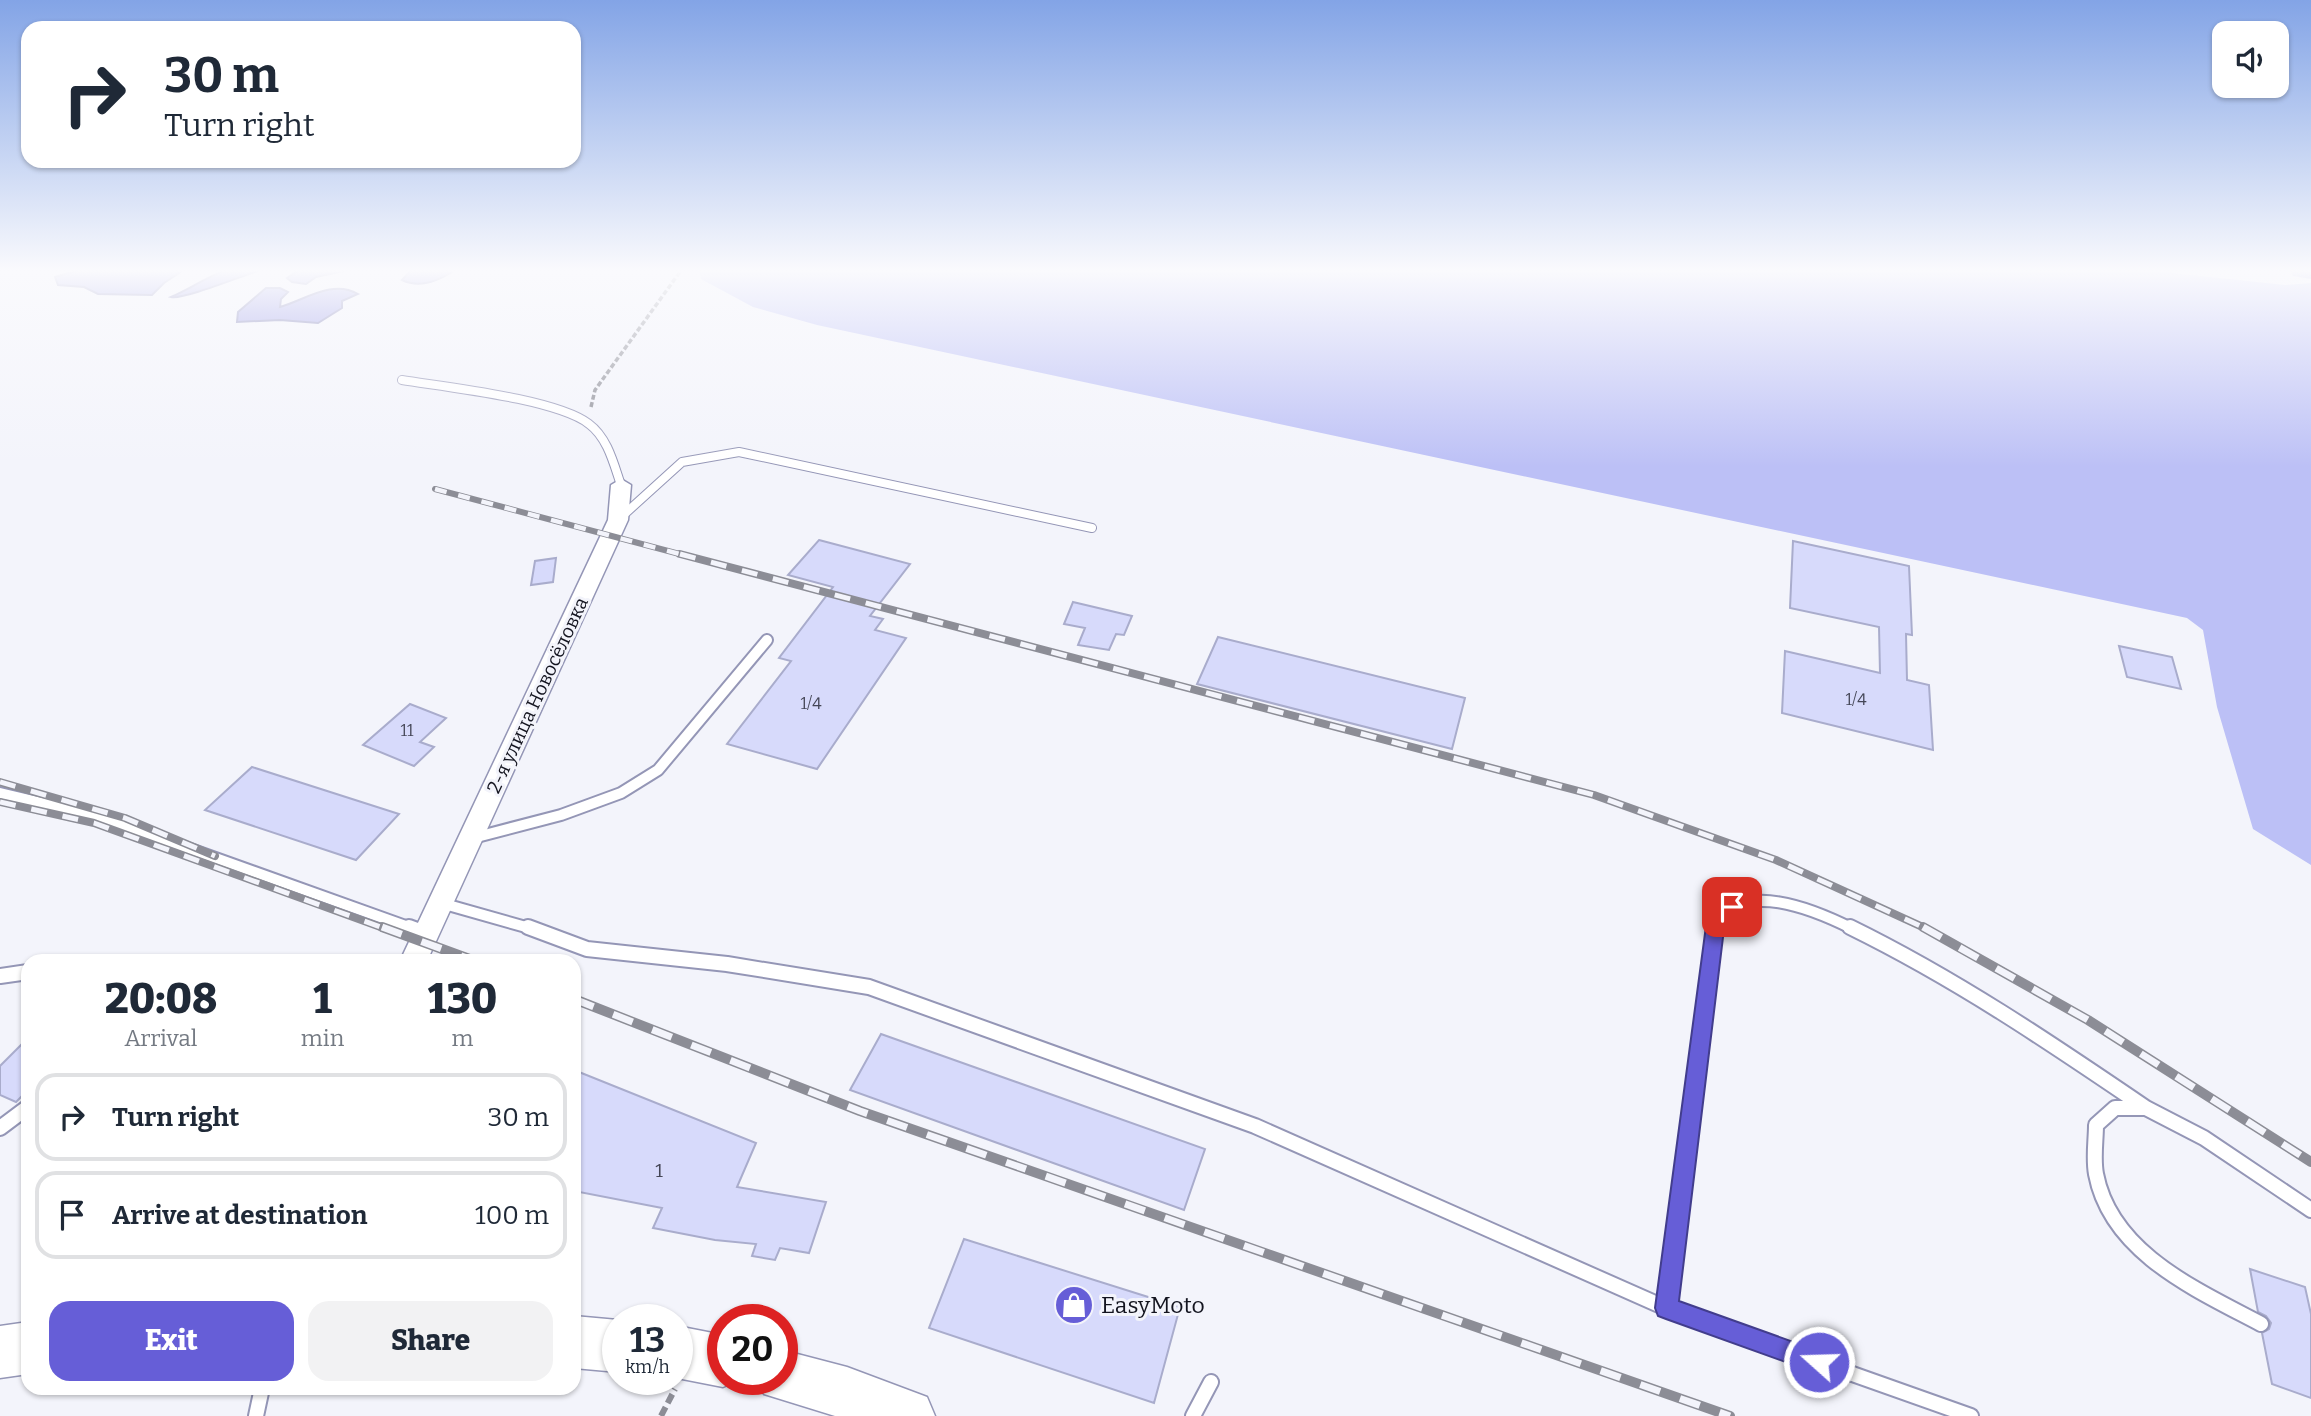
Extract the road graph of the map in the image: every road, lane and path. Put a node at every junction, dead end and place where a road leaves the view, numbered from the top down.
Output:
1 (634, 335) edge
2 (402, 380) dead end
3 (587, 421) junction
4 (621, 485) joint
5 (618, 520) junction
6 (1092, 528) dead end
7 (767, 640) dead end
8 (0, 793) edge
9 (470, 839) junction
10 (441, 902) junction
11 (425, 933) junction
12 (416, 954) edge
13 (21, 973) edge
14 (0, 976) edge
15 (2146, 1108) junction
16 (21, 1112) edge
17 (0, 1128) edge
18 (2311, 1210) edge
19 (1666, 1308) junction
20 (2260, 1324) dead end
21 (581, 1343) edge
22 (602, 1345) edge
23 (21, 1349) edge
24 (0, 1352) edge
25 (798, 1381) edge
26 (1211, 1382) dead end
27 (260, 1395) edge
28 (256, 1416) edge
29 (908, 1416) edge
30 (1194, 1416) edge
31 (1971, 1416) edge

1 - 3 path
2 - 3 lane
3 - 4 lane
4 - 5 street, 2-я улица Новосёловка
5 - 6 lane
5 - 9 street, 2-я улица Новосёловка
7 - 9 lane
8 - 11 lane
9 - 10 street, 2-я улица Новосёловка
10 - 11 street, 2-я улица Новосёловка
10 - 19 lane
11 - 12 street, 2-я улица Новосёловка
13 - 14 lane
15 - 18 lane
15 - 19 lane
15 - 20 lane
16 - 17 lane
19 - 31 lane
21 - 22 main road
23 - 24 main road
25 - 29 main road
26 - 30 lane
27 - 28 lane

